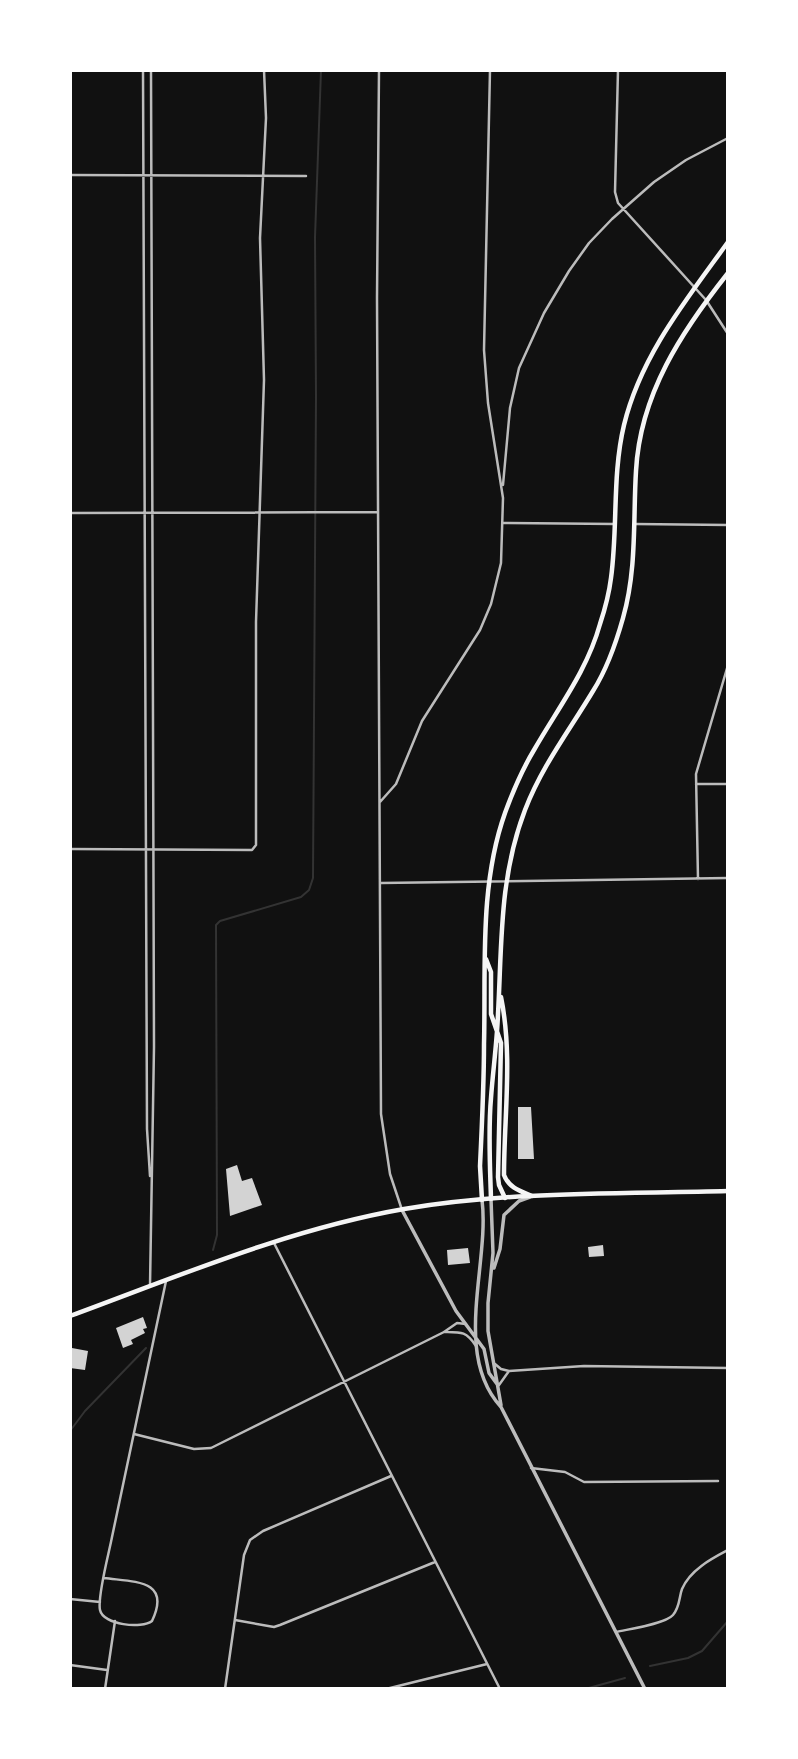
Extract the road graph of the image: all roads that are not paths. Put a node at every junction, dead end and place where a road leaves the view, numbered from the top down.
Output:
1 (144, 70) edge
2 (150, 70) edge
3 (264, 70) edge
4 (379, 70) edge
5 (490, 70) edge
6 (618, 70) edge
7 (728, 138) edge
8 (265, 174) junction
9 (70, 175) edge
10 (144, 175) junction
11 (151, 175) junction
12 (306, 176) dead end
13 (622, 209) junction
14 (728, 242) edge
15 (728, 273) edge
16 (695, 287) junction
17 (706, 300) junction
18 (728, 334) edge
19 (503, 491) junction
20 (260, 511) junction
21 (378, 512) junction
22 (70, 513) edge
23 (145, 513) junction
24 (152, 513) junction
25 (503, 523) junction
26 (615, 524) junction
27 (635, 524) junction
28 (728, 525) edge
29 (728, 665) edge
30 (728, 783) edge
31 (696, 784) junction
32 (380, 802) junction
33 (70, 849) edge
34 (146, 849) junction
35 (153, 849) junction
36 (728, 878) edge
37 (698, 879) junction
38 (489, 882) junction
39 (505, 882) junction
40 (380, 884) junction
41 (485, 955) junction
42 (500, 990) junction
43 (497, 1031) junction
44 (151, 1183) junction
45 (728, 1191) edge
46 (533, 1196) junction
47 (505, 1198) junction
48 (491, 1199) junction
49 (482, 1200) junction
50 (402, 1210) junction
51 (274, 1243) junction
52 (492, 1273) junction
53 (166, 1281) junction
54 (150, 1286) junction
55 (70, 1316) edge
56 (466, 1324) junction
57 (444, 1332) junction
58 (475, 1338) junction
59 (477, 1348) junction
60 (493, 1362) junction
61 (728, 1367) edge
62 (509, 1371) junction
63 (343, 1382) junction
64 (498, 1386) junction
65 (501, 1407) junction
66 (134, 1434) junction
67 (531, 1468) junction
68 (391, 1476) junction
69 (718, 1481) dead end
70 (728, 1550) edge
71 (435, 1562) junction
72 (104, 1578) junction
73 (70, 1599) edge
74 (100, 1602) junction
75 (235, 1620) junction
76 (114, 1621) junction
77 (616, 1632) junction
78 (487, 1664) junction
79 (70, 1665) edge
80 (107, 1670) junction
81 (105, 1689) edge
82 (225, 1689) edge
83 (386, 1689) edge
84 (500, 1689) edge
85 (645, 1689) edge

1 - 10 street
2 - 11 street
3 - 8 street
4 - 21 street
5 - 19 street
6 - 13 street
7 - 13 street
8 - 11 street
8 - 12 street
8 - 20 street
9 - 10 street
10 - 11 street
10 - 23 street
11 - 24 street
13 - 16 street
13 - 19 street
14 - 16 main road
15 - 17 main road
16 - 17 street
16 - 26 main road
17 - 18 street
17 - 27 main road
19 - 25 street
20 - 21 street
20 - 24 street
20 - 35 street
21 - 32 street
22 - 23 street
23 - 24 street
23 - 34 street
24 - 35 street
25 - 26 street
25 - 32 street
26 - 38 main road
27 - 28 street
27 - 39 main road
29 - 31 street
30 - 31 street
31 - 37 street
32 - 40 street
33 - 34 street
34 - 35 street
34 - 44 street
35 - 44 street
36 - 37 street
37 - 39 street
38 - 39 street
38 - 40 street
38 - 41 main road
39 - 42 main road
40 - 50 street
41 - 43 main road
41 - 49 main road
42 - 43 main road
42 - 46 main road
43 - 47 main road
43 - 48 main road
44 - 54 street
45 - 46 main road
46 - 47 main road
46 - 52 street
47 - 48 main road
48 - 49 main road
48 - 52 street
49 - 50 main road
49 - 58 street
50 - 51 main road
50 - 56 street
51 - 53 main road
51 - 63 street
52 - 60 street
53 - 54 main road
53 - 66 street
54 - 55 main road
56 - 57 street
56 - 58 street
57 - 59 street
57 - 63 street
58 - 59 street
58 - 64 street
59 - 65 street
60 - 62 street
60 - 64 street
61 - 62 street
62 - 64 street
63 - 66 street
63 - 68 street
64 - 65 street
65 - 67 street
66 - 72 street
67 - 69 street
67 - 77 street
68 - 71 street
68 - 75 street
70 - 77 street
71 - 75 street
71 - 78 street
72 - 74 street
72 - 76 street
73 - 74 street
74 - 76 street
75 - 82 street
76 - 80 street
77 - 85 street
78 - 83 street
78 - 84 street
79 - 80 street
80 - 81 street

